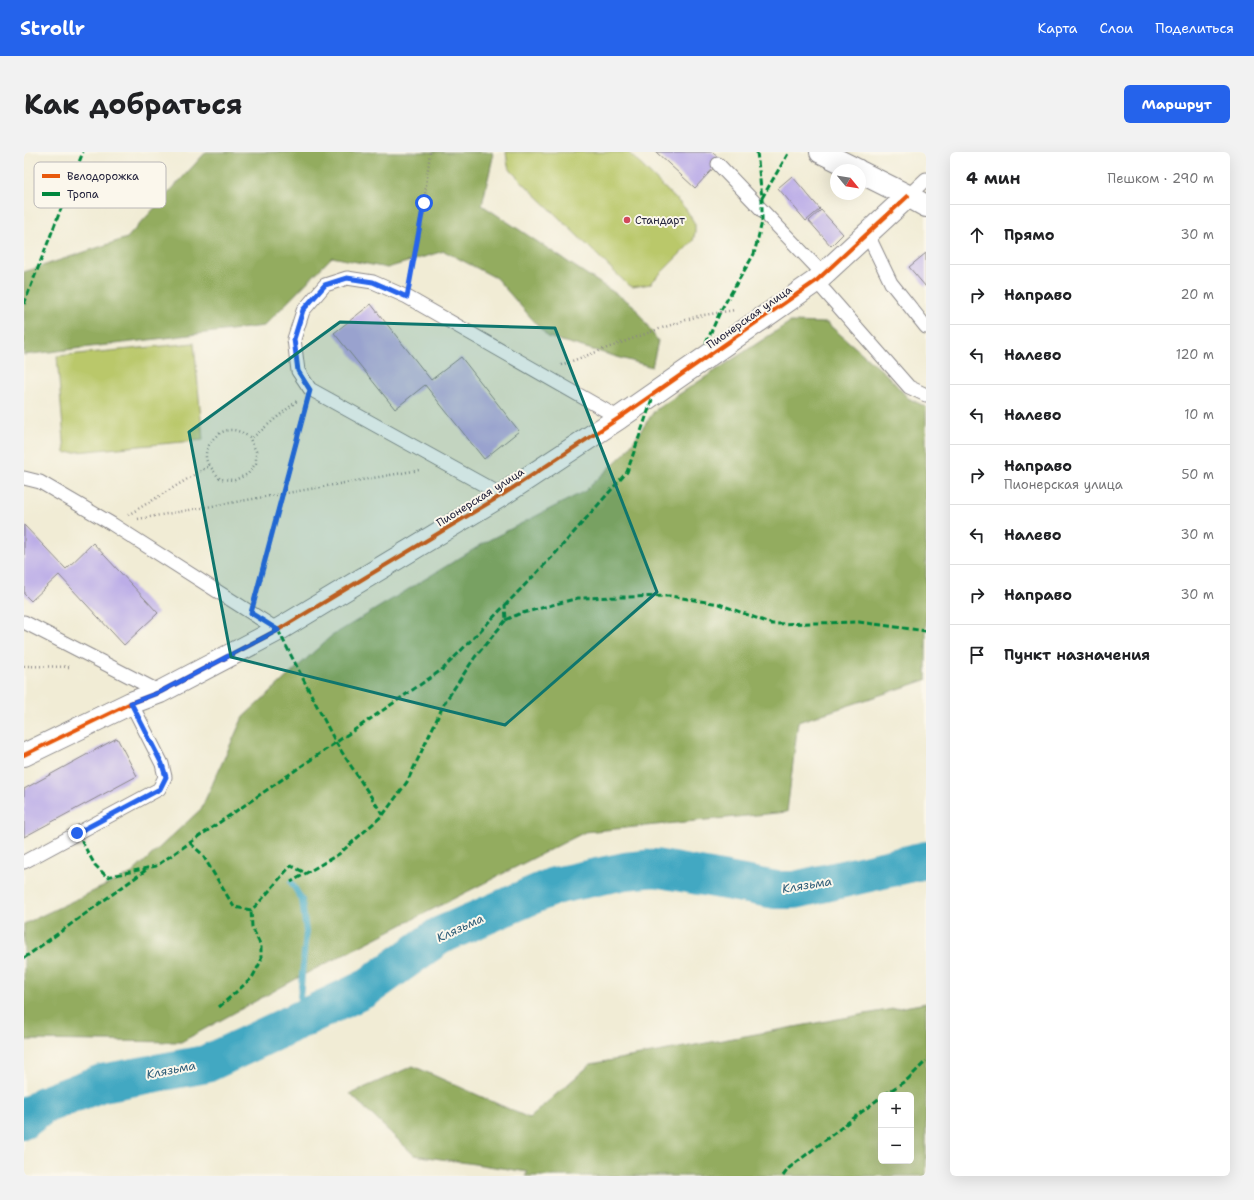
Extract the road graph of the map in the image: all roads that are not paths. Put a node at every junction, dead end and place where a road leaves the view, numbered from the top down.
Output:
1 (821, 152) edge
2 (718, 164) dead end
3 (845, 164) edge
4 (866, 175) edge
5 (926, 179) edge
6 (917, 201) edge
7 (868, 235) junction
8 (820, 278) junction
9 (926, 327) edge
10 (926, 395) edge
11 (619, 418) junction
12 (24, 478) edge
13 (502, 495) junction
14 (24, 622) edge
15 (278, 630) junction
16 (160, 692) junction
17 (131, 703) junction
18 (24, 755) edge
19 (24, 862) edge

1 - 3 street
2 - 8 lane
4 - 6 street
5 - 6 lane
6 - 7 street, Пионерская улица
7 - 8 street, Пионерская улица
7 - 9 lane
8 - 10 lane
8 - 11 street, Пионерская улица
11 - 13 street, Пионерская улица
11 - 13 lane
12 - 15 lane
13 - 15 street, Пионерская улица
14 - 16 lane
15 - 16 street, Пионерская улица
16 - 17 street, Пионерская улица
17 - 18 street, Пионерская улица
17 - 19 lane

